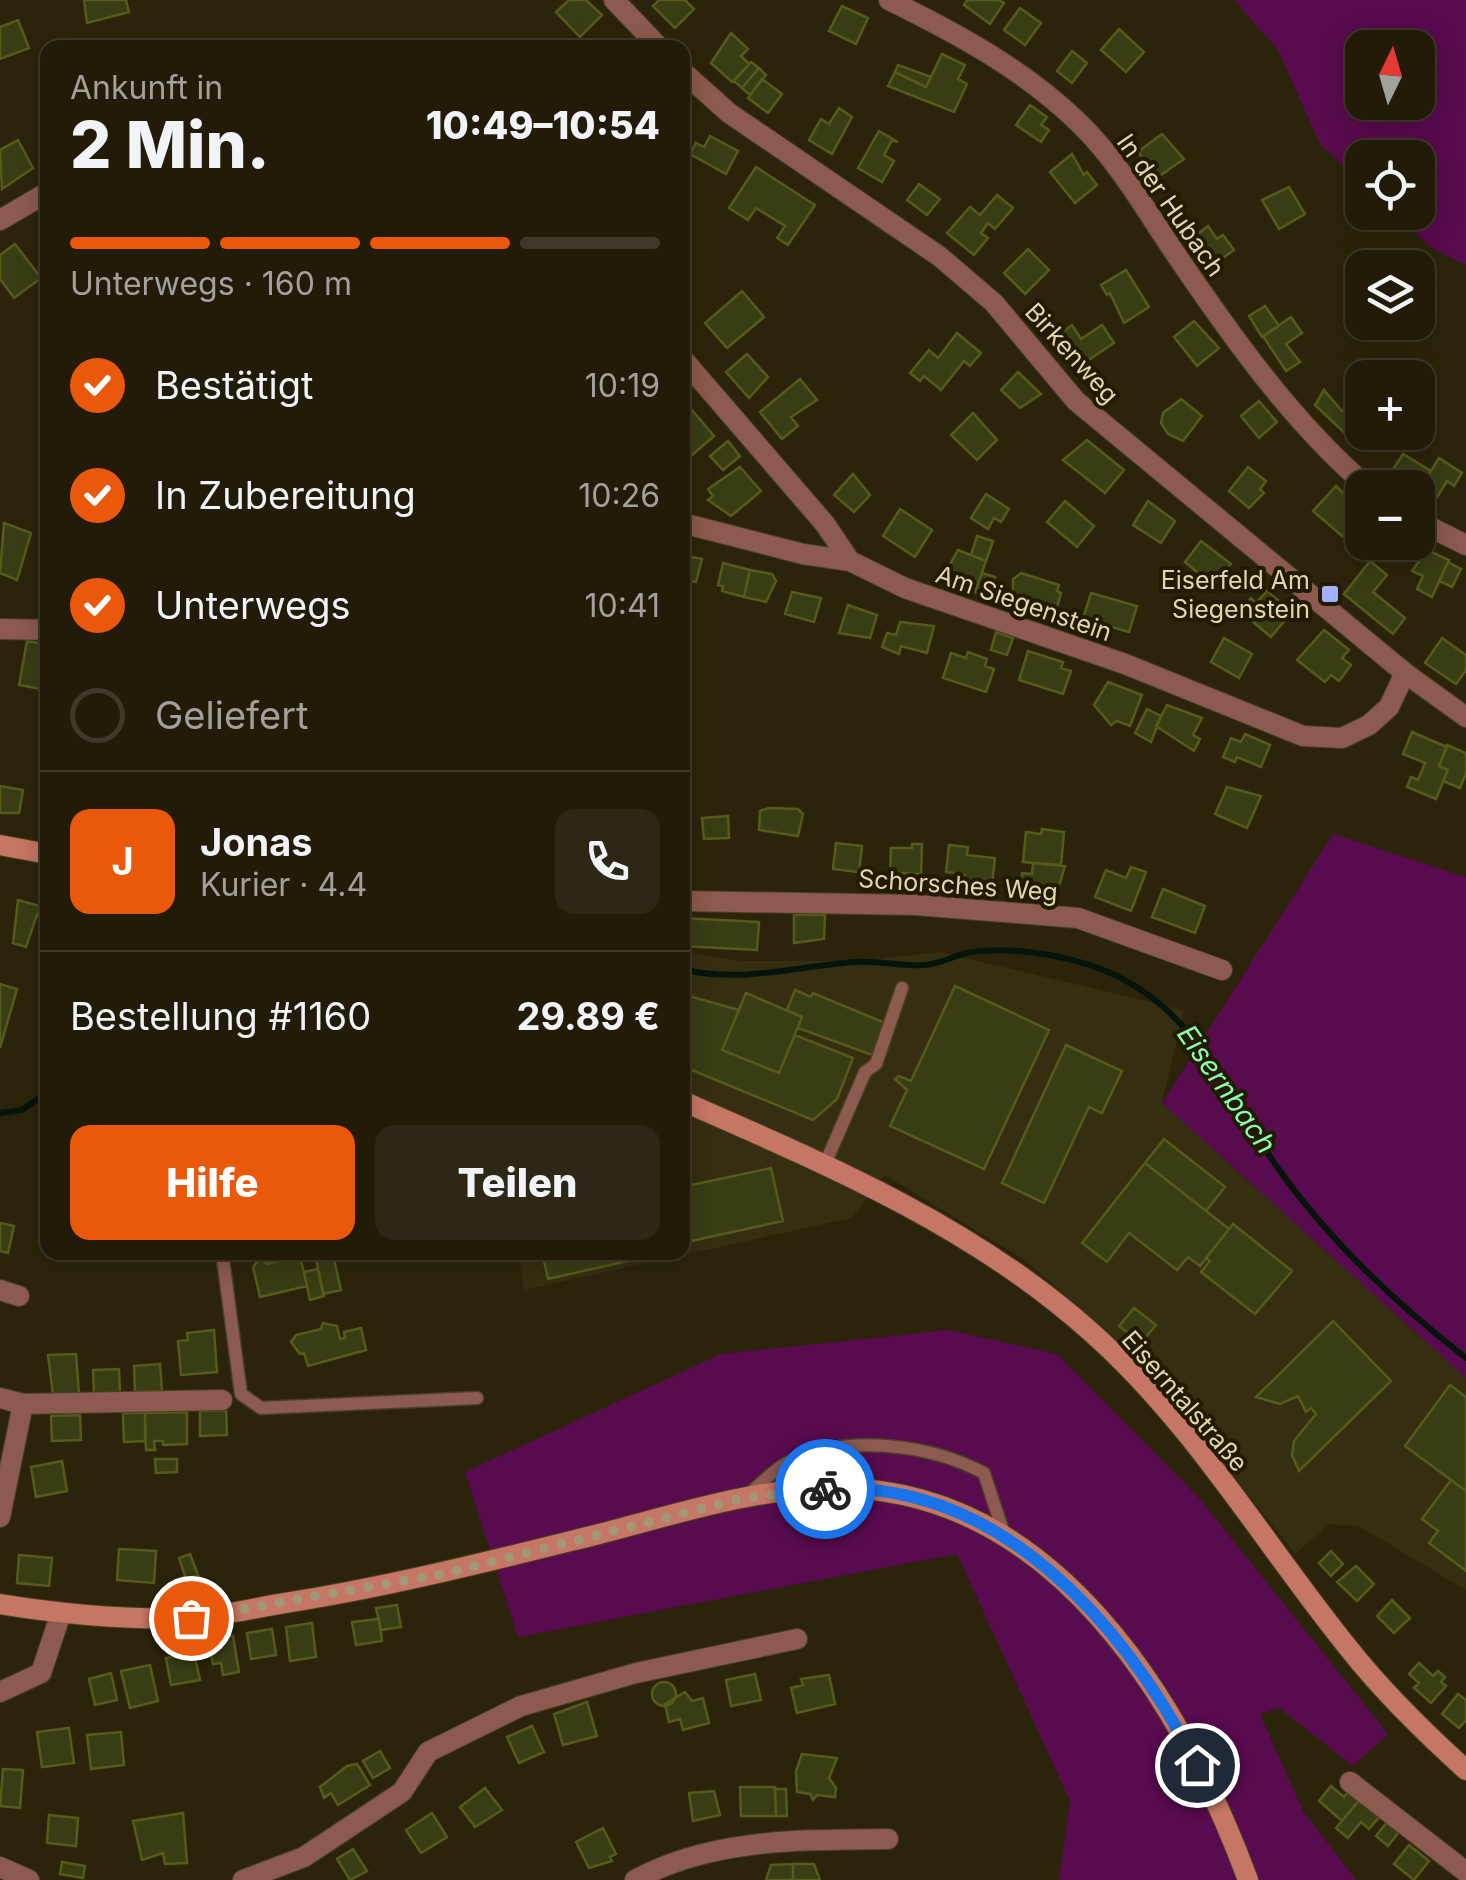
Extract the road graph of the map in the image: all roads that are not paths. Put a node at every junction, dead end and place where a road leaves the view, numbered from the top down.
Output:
1 (614, 0) edge
2 (889, 0) edge
3 (652, 40) edge
4 (690, 78) edge
5 (40, 197) edge
6 (0, 220) edge
7 (690, 367) edge
8 (1348, 470) edge
9 (690, 524) edge
10 (1435, 530) edge
11 (1466, 545) edge
12 (850, 560) junction
13 (0, 629) edge
14 (40, 630) edge
15 (1406, 673) junction
16 (1466, 717) edge
17 (0, 845) edge
18 (40, 852) edge
19 (690, 900) edge
20 (1222, 970) dead end
21 (902, 988) dead end
22 (690, 1105) edge
23 (825, 1164) junction
24 (223, 1260) edge
25 (0, 1398) edge
26 (477, 1398) dead end
27 (222, 1400) dead end
28 (24, 1404) junction
29 (744, 1498) junction
30 (0, 1517) edge
31 (1004, 1537) junction
32 (0, 1604) edge
33 (62, 1614) junction
34 (797, 1639) dead end
35 (0, 1692) edge
36 (1466, 1770) edge
37 (1350, 1782) dead end
38 (888, 1839) dead end
39 (0, 1867) edge
40 (1466, 1872) edge
41 (29, 1880) edge
42 (243, 1880) edge
43 (635, 1880) edge
44 (1248, 1880) edge

1 - 3 street
2 - 8 street, In der Hubach
4 - 15 street, Birkenweg
5 - 6 street
7 - 12 street, Am Siegenstein
9 - 12 street
10 - 11 street
12 - 15 street, Am Siegenstein
13 - 14 street
15 - 16 street, Birkenweg
17 - 18 main road
19 - 20 street, Schorsches Weg
21 - 23 lane
22 - 23 main road, Eiserntalstraße
23 - 36 main road, Eiserntalstraße
24 - 26 lane
25 - 28 street
27 - 28 street
28 - 30 street
29 - 31 main road
29 - 31 lane
29 - 33 main road
31 - 44 main road
32 - 33 main road
33 - 35 street
34 - 42 street
37 - 40 street
38 - 43 street
39 - 41 street

